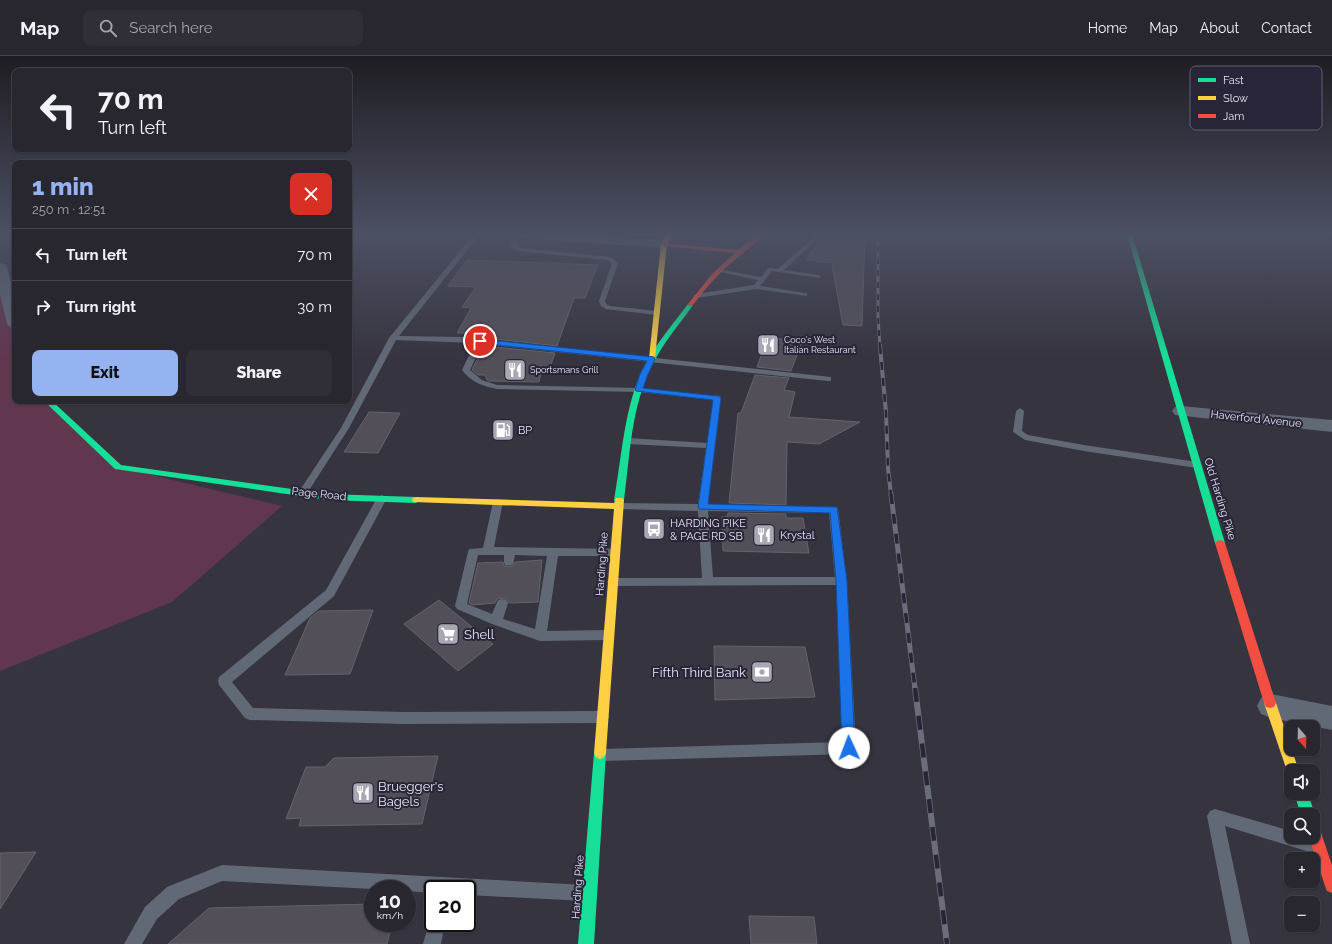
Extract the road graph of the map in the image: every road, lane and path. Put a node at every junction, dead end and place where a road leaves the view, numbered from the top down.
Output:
1 (2, 275) edge
2 (444, 275) edge
3 (611, 275) edge
4 (662, 275) edge
5 (714, 275) edge
6 (742, 275) edge
7 (765, 275) edge
8 (809, 275) edge
9 (1141, 275) edge
10 (818, 277) dead end
11 (762, 279) junction
12 (756, 287) junction
13 (805, 295) dead end
14 (696, 296) junction
15 (657, 312) junction
16 (12, 313) edge
17 (393, 338) junction
18 (480, 341) junction
19 (652, 359) junction
20 (828, 379) dead end
21 (639, 390) junction
22 (51, 404) edge
23 (1020, 411) dead end
24 (1181, 411) junction
25 (1332, 426) edge
26 (628, 441) junction
27 (711, 446) junction
28 (1197, 465) junction
29 (303, 493) junction
30 (382, 498) junction
31 (498, 502) junction
32 (618, 506) junction
33 (703, 507) junction
34 (488, 551) junction
35 (552, 552) junction
36 (615, 552) junction
37 (841, 581) junction
38 (613, 582) junction
39 (708, 582) junction
40 (502, 603) dead end
41 (496, 621) junction
42 (609, 635) junction
43 (540, 636) junction
44 (1271, 706) junction
45 (603, 717) junction
46 (1332, 718) edge
47 (600, 755) junction
48 (1291, 764) edge
49 (1318, 844) edge
50 (1319, 847) junction
51 (424, 886) edge
52 (1332, 886) edge
53 (476, 888) edge
54 (590, 893) junction
55 (435, 932) edge
56 (133, 944) edge
57 (432, 944) edge
58 (586, 944) edge
59 (1241, 944) edge

1 - 16 street
2 - 17 lane
3 - 15 lane
4 - 15 street
5 - 14 street, Harding Pike
6 - 11 lane
7 - 11 lane
8 - 10 lane
9 - 24 street, Old Harding Pike
11 - 12 lane
12 - 13 lane
12 - 14 lane
14 - 19 street, Harding Pike
15 - 19 street
17 - 18 lane
17 - 29 lane
18 - 19 lane
18 - 21 lane
19 - 20 lane
19 - 21 street, Harding Pike
21 - 26 street, Harding Pike
21 - 27 lane
22 - 29 street, Page Road
23 - 28 lane
24 - 25 street, Haverford Avenue
24 - 28 street, Old Harding Pike
26 - 27 lane
26 - 32 street, Harding Pike
27 - 33 lane
28 - 44 street, Old Harding Pike
29 - 30 street, Page Road
30 - 31 street, Page Road
30 - 45 lane
31 - 32 street, Page Road
31 - 34 lane
32 - 33 lane
32 - 36 street, Harding Pike
33 - 37 lane
33 - 39 lane
34 - 35 lane
34 - 41 lane
35 - 36 lane
35 - 43 lane
36 - 38 street, Harding Pike
37 - 39 lane
37 - 47 lane
38 - 39 lane
38 - 42 street, Harding Pike
40 - 41 lane
41 - 43 lane
42 - 43 lane
42 - 45 street, Harding Pike
44 - 46 street
44 - 48 street, Old Harding Pike
45 - 47 street, Harding Pike
47 - 54 street, Harding Pike
49 - 50 street
50 - 52 street
50 - 59 lane
51 - 56 lane
53 - 54 lane
54 - 58 street, Harding Pike
55 - 57 lane

